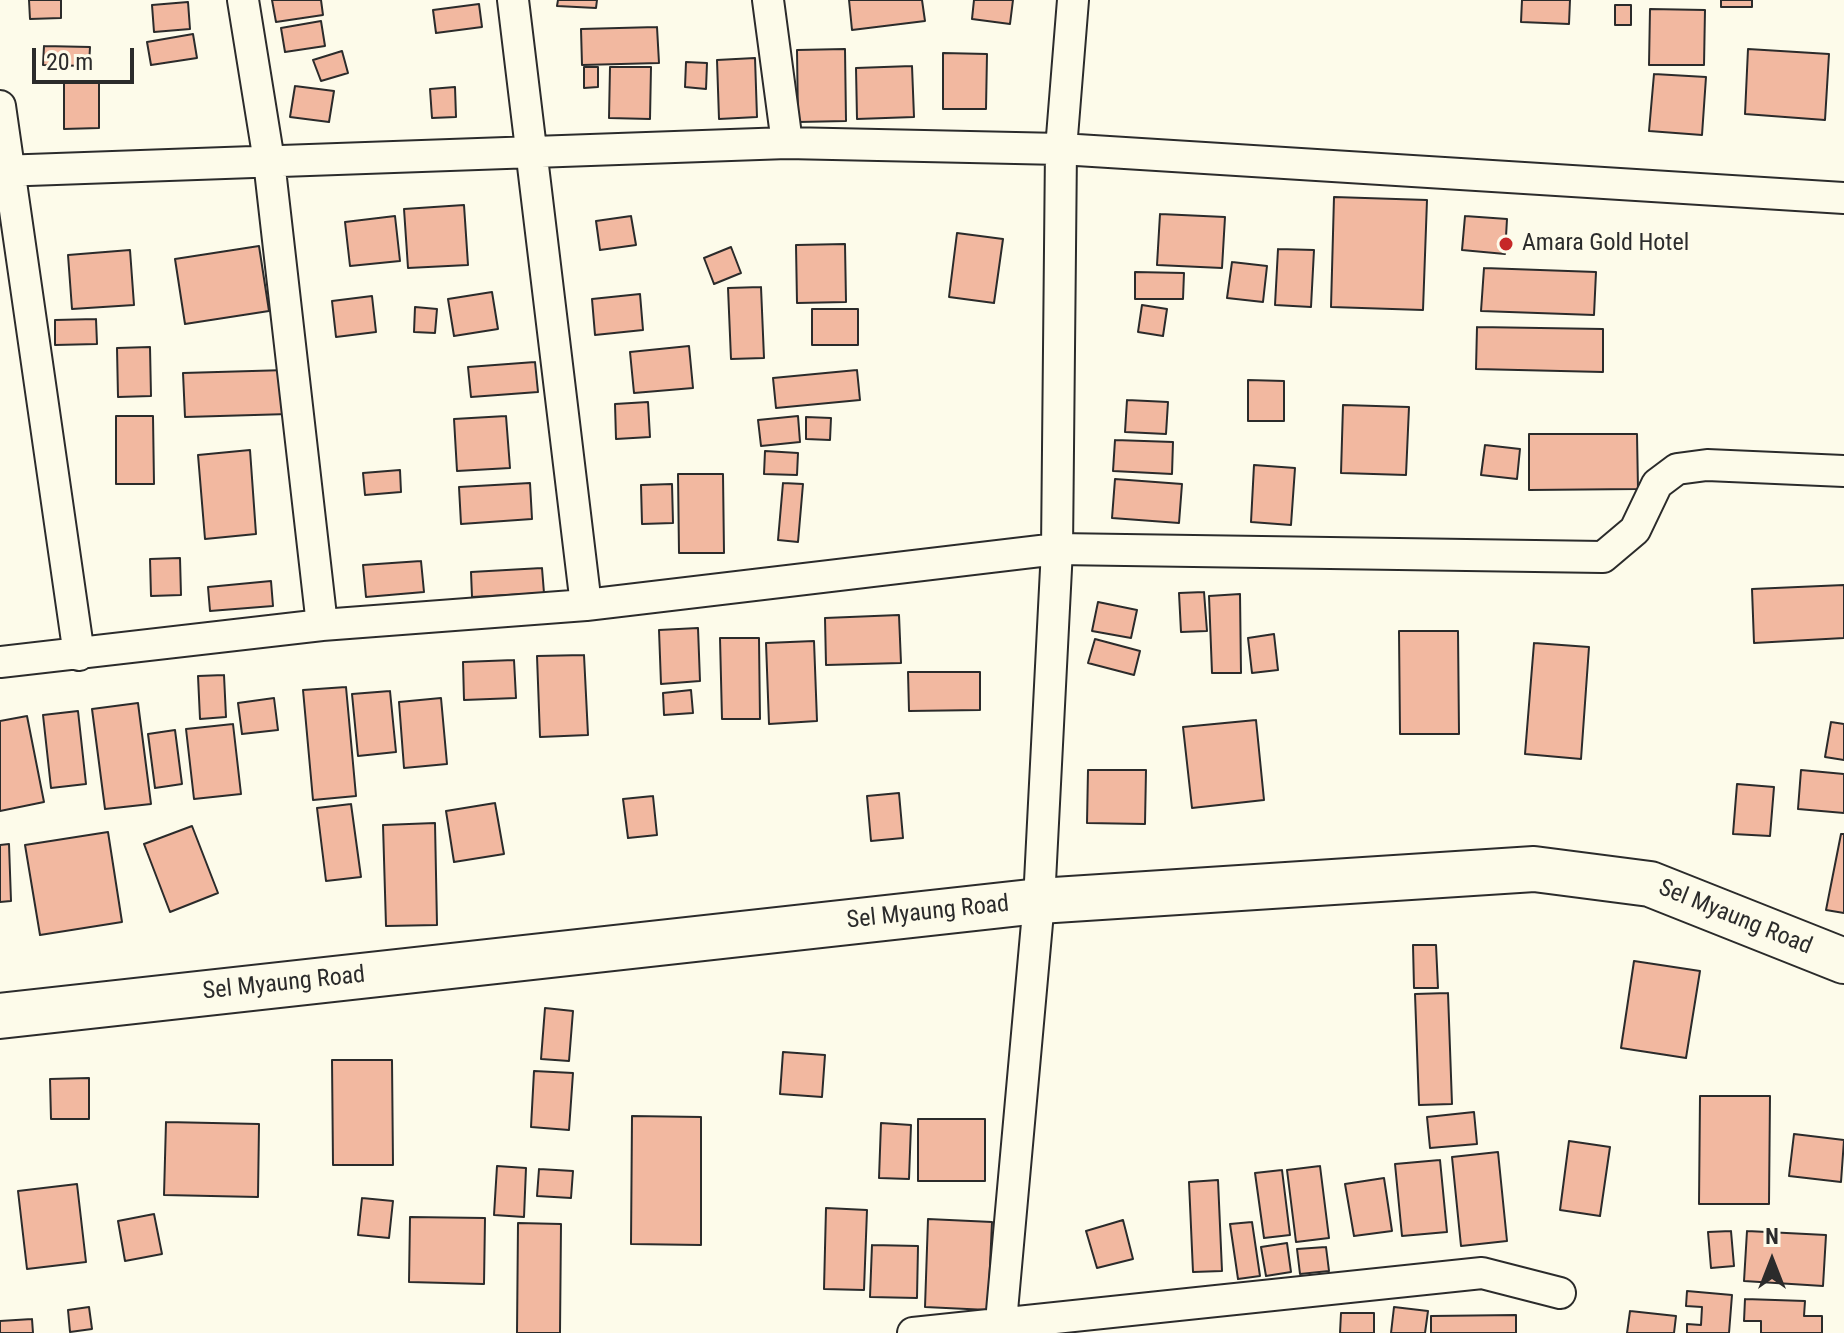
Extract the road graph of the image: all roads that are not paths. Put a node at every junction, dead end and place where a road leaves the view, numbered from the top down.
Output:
1 (243, 0) edge
2 (513, 0) edge
3 (768, 0) edge
4 (1073, 0) edge
5 (0, 106) edge
6 (787, 143) junction
7 (1061, 149) junction
8 (533, 152) junction
9 (269, 161) junction
10 (4, 171) edge
11 (1844, 198) edge
12 (1844, 471) edge
13 (1057, 549) junction
14 (586, 605) junction
15 (322, 625) junction
16 (79, 655) junction
17 (0, 662) edge
18 (1039, 901) junction
19 (1844, 961) edge
20 (0, 1016) edge
21 (1560, 1293) dead end
22 (1000, 1329) edge
23 (913, 1333) edge

1 - 9 street
2 - 8 street
3 - 6 street
4 - 7 street
5 - 10 street
6 - 7 street
6 - 8 street
7 - 11 street
7 - 13 street
8 - 9 street
8 - 14 street
9 - 10 street
9 - 15 street
10 - 16 street
12 - 13 street
13 - 14 street
13 - 18 street
14 - 15 street
15 - 16 street
16 - 17 street
18 - 19 main road, Sel Myaung Road
18 - 20 main road, Sel Myaung Road
18 - 22 street
21 - 22 street
22 - 23 street

